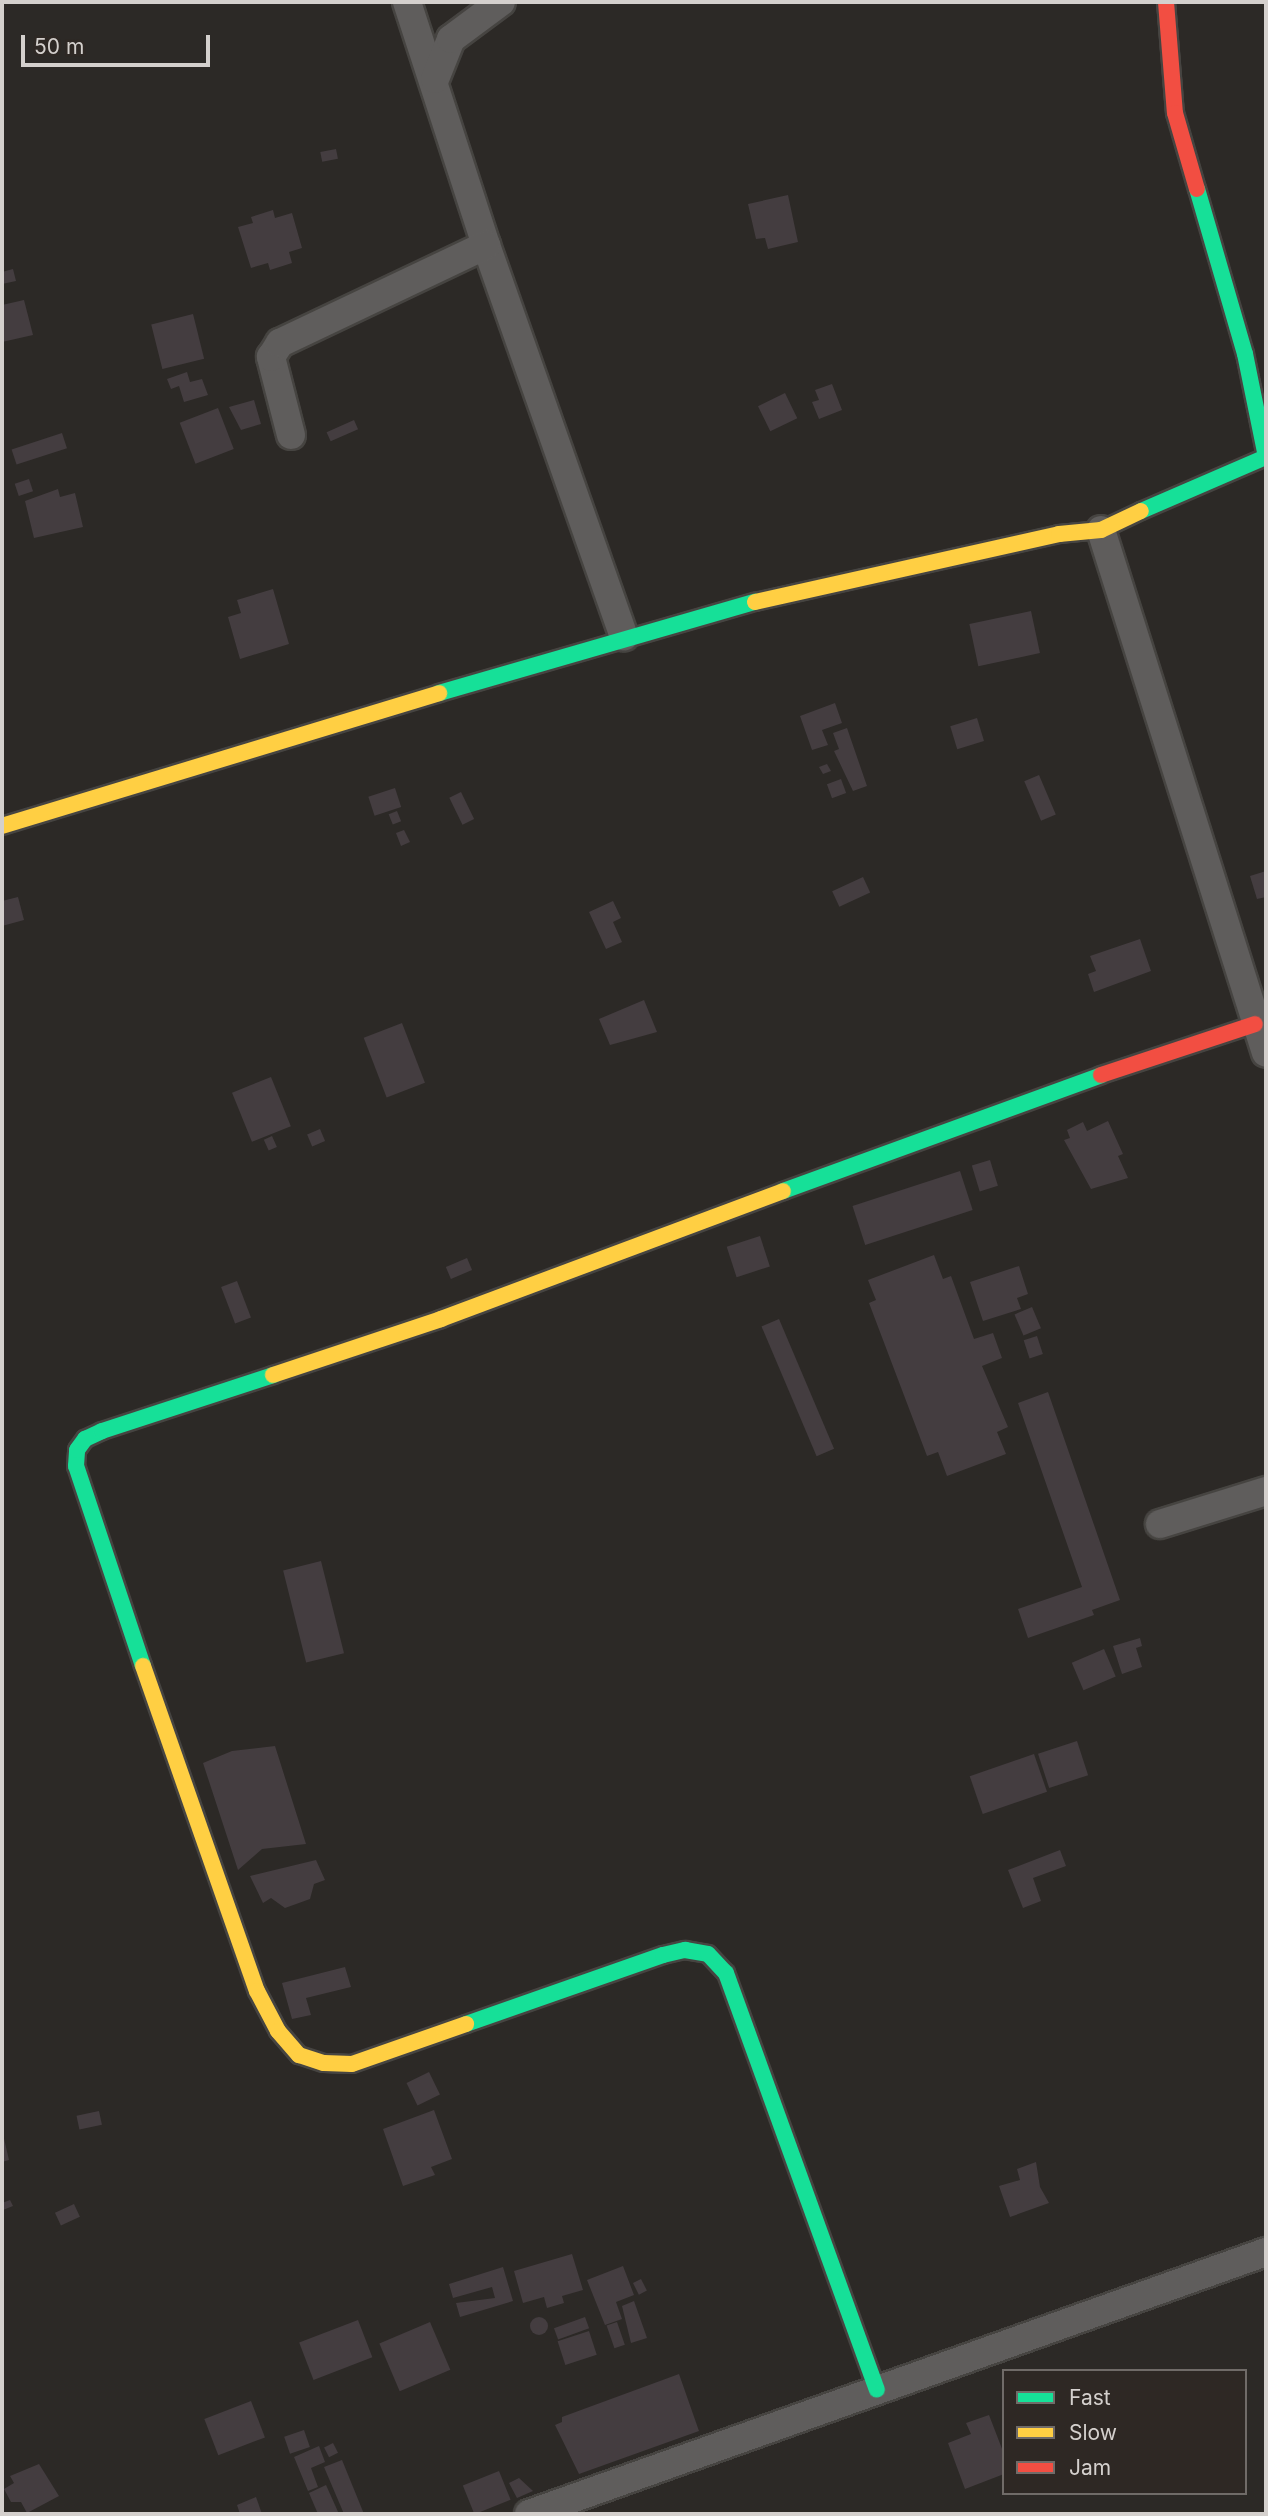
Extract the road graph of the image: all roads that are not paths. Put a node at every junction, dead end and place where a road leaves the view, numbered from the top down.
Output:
1 (407, 2) edge
2 (501, 2) edge
3 (1166, 2) edge
4 (436, 79) junction
5 (486, 245) junction
6 (291, 435) dead end
7 (1266, 457) edge
8 (1101, 530) junction
9 (624, 636) junction
10 (2, 826) edge
11 (1255, 1024) junction
12 (1266, 1053) edge
13 (1266, 1491) edge
14 (1160, 1524) dead end
15 (1266, 2252) edge
16 (877, 2389) junction
17 (529, 2514) edge

1 - 4 street
2 - 4 street
3 - 7 street
4 - 5 street
5 - 6 street
5 - 9 street
7 - 8 street
8 - 9 street
8 - 11 street
9 - 10 street
11 - 12 street
11 - 16 street
13 - 14 street
15 - 16 street
16 - 17 street

